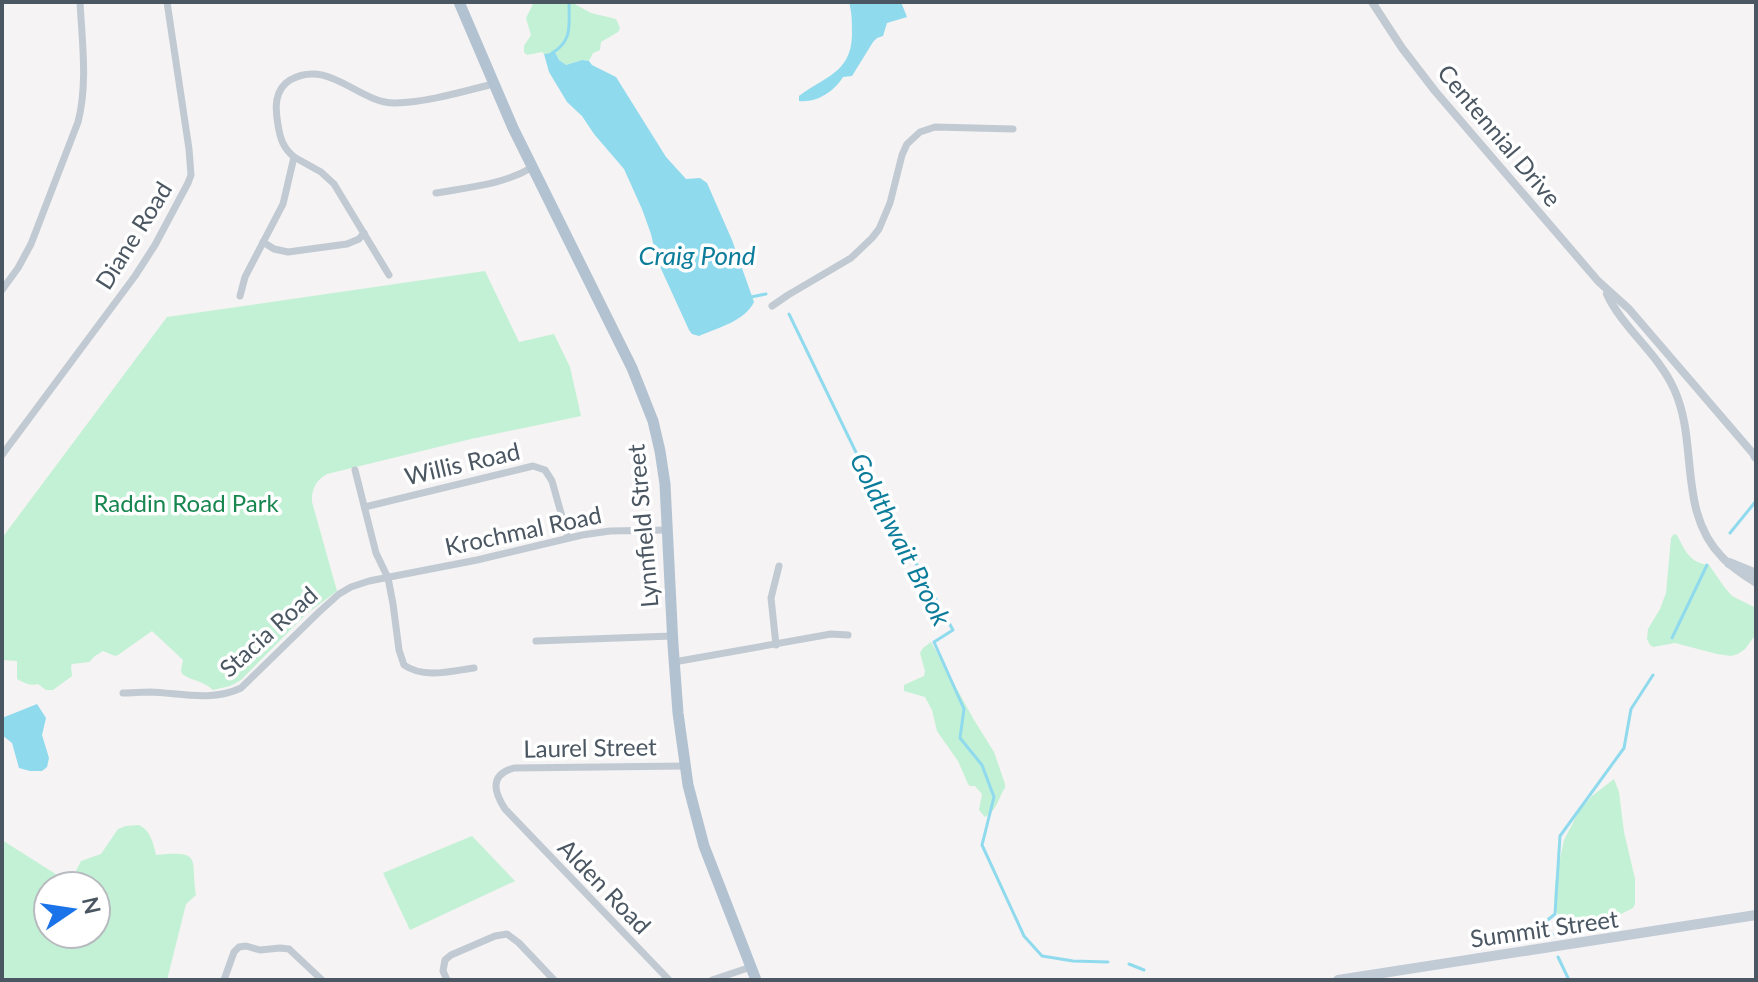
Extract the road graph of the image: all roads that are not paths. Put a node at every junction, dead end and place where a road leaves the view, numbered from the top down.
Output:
1 (80, 2) edge
2 (167, 2) edge
3 (459, 2) edge
4 (1372, 2) edge
5 (493, 84) junction
6 (1013, 129) dead end
7 (294, 157) junction
8 (533, 167) junction
9 (436, 193) dead end
10 (364, 233) junction
11 (263, 242) junction
12 (389, 275) dead end
13 (1605, 289) junction
14 (2, 290) edge
15 (240, 296) dead end
16 (772, 306) dead end
17 (2, 455) edge
18 (1756, 456) edge
19 (355, 470) dead end
20 (365, 507) junction
21 (668, 530) junction
22 (568, 538) junction
23 (1729, 563) junction
24 (779, 566) dead end
25 (1756, 574) edge
26 (388, 578) junction
27 (1756, 583) edge
28 (848, 635) dead end
29 (672, 636) junction
30 (536, 641) dead end
31 (776, 645) junction
32 (674, 662) junction
33 (474, 668) dead end
34 (123, 693) dead end
35 (685, 766) junction
36 (513, 818) joint
37 (1756, 915) edge
38 (751, 967) junction
39 (224, 980) edge
40 (322, 980) edge
41 (447, 980) edge
42 (554, 980) edge
43 (669, 980) edge
44 (712, 980) edge
45 (756, 980) edge
46 (1338, 980) edge

1 - 14 street
2 - 17 street, Diane Road
3 - 5 main road, Lynnfield Street
4 - 13 street, Centennial Drive
5 - 7 street
5 - 8 main road, Lynnfield Street
6 - 16 street
7 - 10 street
7 - 11 street
8 - 9 street
8 - 21 main road, Lynnfield Street
10 - 11 street
10 - 12 street
11 - 15 street
13 - 18 street, Centennial Drive
13 - 23 street, Centennial Drive
19 - 20 street
20 - 22 street, Willis Road
20 - 26 street
21 - 22 street, Krochmal Road
21 - 29 main road, Lynnfield Street
22 - 26 street, Krochmal Road
23 - 25 main road
23 - 27 street, Centennial Drive
24 - 31 street
26 - 33 street
26 - 34 street, Stacia Road
28 - 31 street
29 - 30 street
29 - 32 main road, Lynnfield Street
31 - 32 street
32 - 35 main road, Lynnfield Street
35 - 36 street, Laurel Street
35 - 38 main road, Lynnfield Street
36 - 43 street, Alden Road
37 - 46 main road, Summit Street
38 - 44 street
38 - 45 main road, Lynnfield Street
39 - 40 street
41 - 42 street

